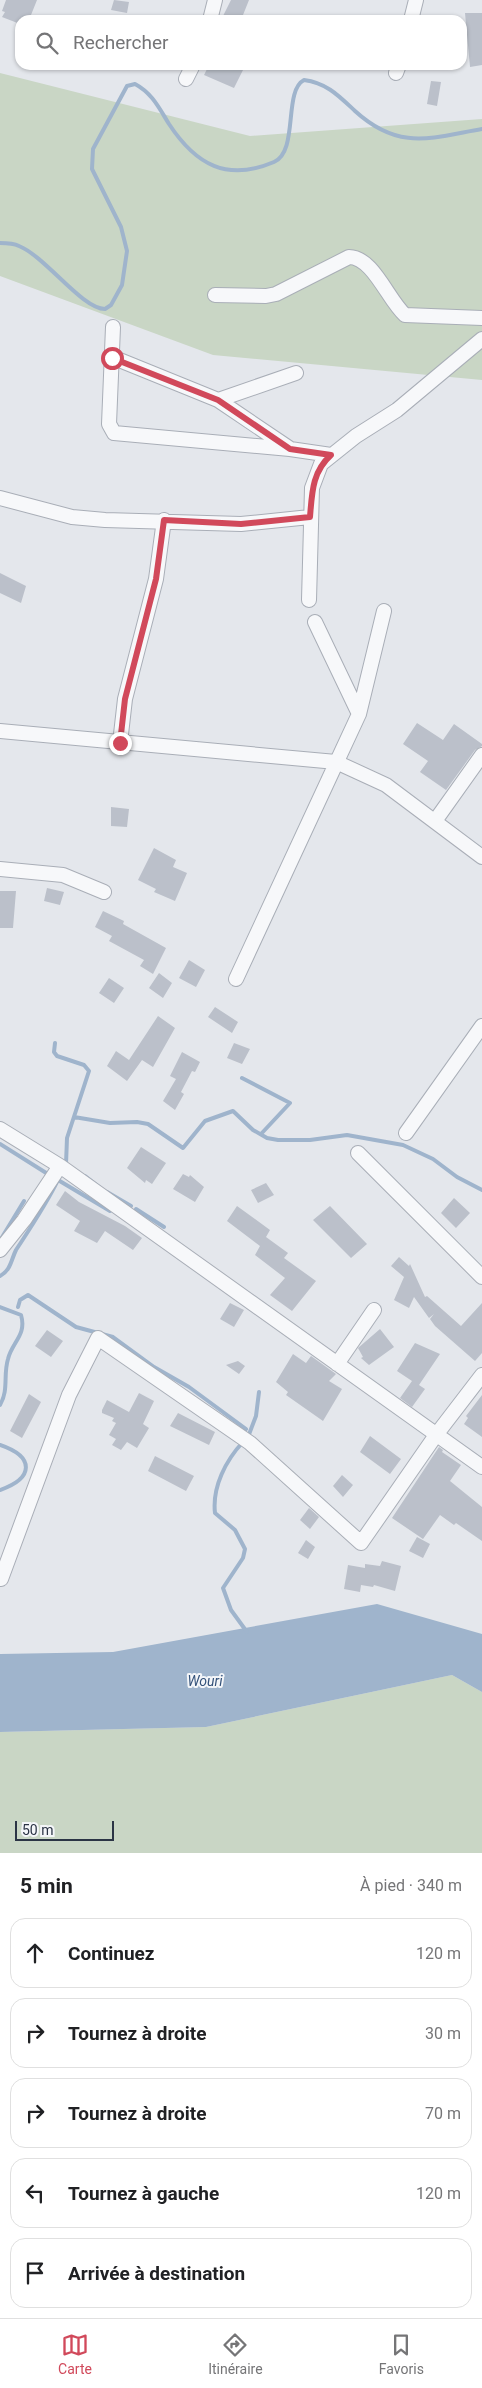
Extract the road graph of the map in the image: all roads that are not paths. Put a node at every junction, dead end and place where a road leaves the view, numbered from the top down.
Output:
1 (215, 0) edge
2 (416, 0) edge
3 (211, 15) edge
4 (412, 15) edge
5 (190, 70) edge
6 (186, 79) dead end
7 (214, 295) dead end
8 (482, 318) edge
9 (113, 327) dead end
10 (482, 340) edge
11 (112, 358) junction
12 (296, 373) dead end
13 (218, 400) junction
14 (290, 449) junction
15 (331, 455) junction
16 (0, 498) edge
17 (310, 517) junction
18 (164, 520) junction
19 (309, 600) dead end
20 (384, 611) dead end
21 (315, 622) dead end
22 (359, 714) junction
23 (0, 731) edge
24 (120, 743) junction
25 (482, 756) edge
26 (336, 762) junction
27 (435, 822) junction
28 (482, 857) edge
29 (0, 870) edge
30 (104, 892) dead end
31 (236, 979) dead end
32 (482, 1026) edge
33 (0, 1129) edge
34 (406, 1133) dead end
35 (358, 1153) dead end
36 (60, 1166) junction
37 (0, 1250) edge
38 (482, 1277) edge
39 (374, 1310) dead end
40 (337, 1364) junction
41 (482, 1375) edge
42 (436, 1435) junction
43 (482, 1467) edge
44 (1, 1579) edge

1 - 3 street
2 - 4 street
5 - 6 street
7 - 8 street
9 - 11 street
10 - 15 street
11 - 13 street
11 - 14 street
12 - 13 street
13 - 14 street
14 - 15 street
15 - 17 street
16 - 18 street
17 - 18 street
17 - 19 street
18 - 24 street
20 - 22 street
21 - 22 street
22 - 26 street
23 - 24 street
24 - 26 street
25 - 27 street
26 - 27 street
26 - 31 street
27 - 28 street
29 - 30 street
32 - 34 street
33 - 36 street
35 - 38 street
36 - 37 street
36 - 40 street
39 - 40 street
40 - 42 street
41 - 42 street
42 - 43 street
42 - 44 street

